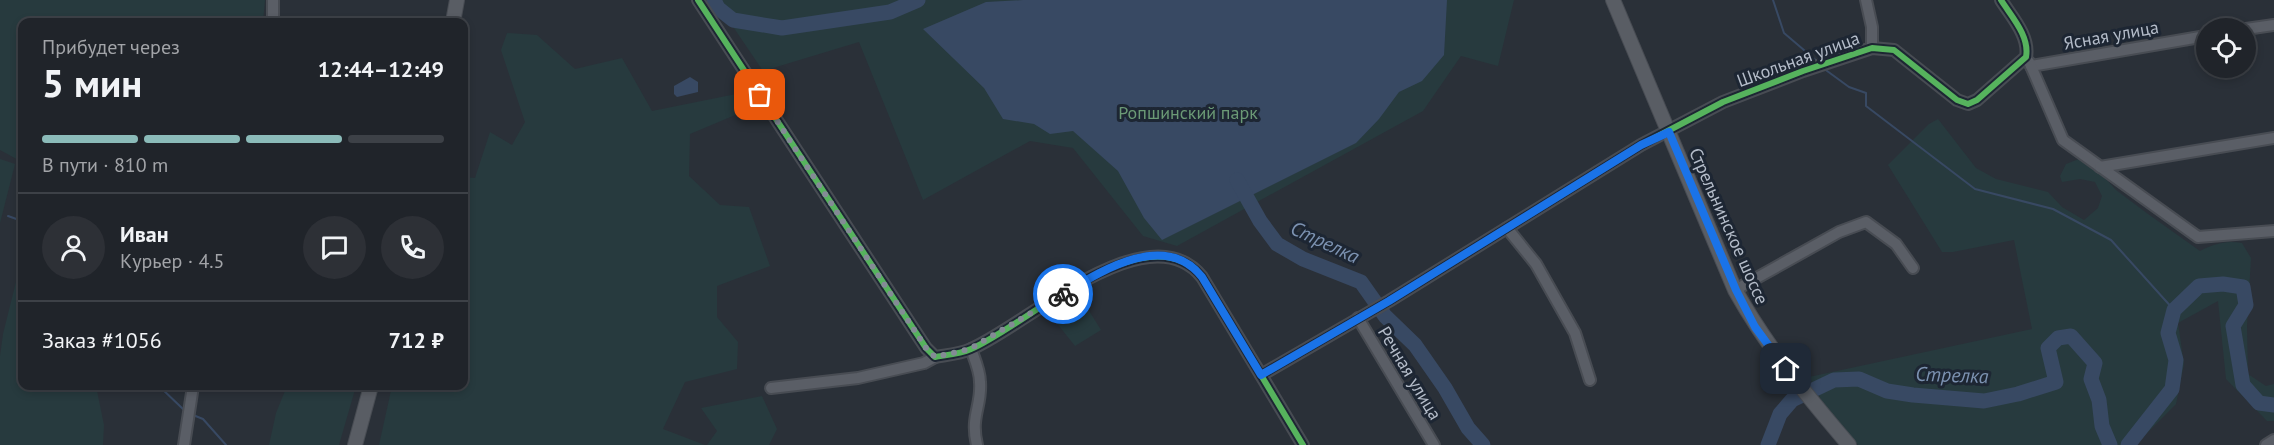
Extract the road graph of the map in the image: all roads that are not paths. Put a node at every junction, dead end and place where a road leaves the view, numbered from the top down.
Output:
1 (273, 0) edge
2 (457, 0) edge
3 (698, 0) edge
4 (1613, 0) edge
5 (1866, 0) edge
6 (2001, 0) edge
7 (273, 18) edge
8 (454, 18) edge
9 (2274, 25) edge
10 (2256, 28) edge
11 (2196, 37) edge
12 (1872, 48) junction
13 (2028, 61) junction
14 (1669, 132) junction
15 (2274, 138) edge
16 (2101, 168) junction
17 (1507, 228) junction
18 (2274, 231) edge
19 (1913, 268) dead end
20 (1736, 290) junction
21 (1362, 316) junction
22 (970, 349) junction
23 (935, 357) junction
24 (1261, 375) junction
25 (1590, 380) dead end
26 (771, 388) dead end
27 (192, 390) edge
28 (370, 390) edge
29 (2274, 440) edge
30 (184, 445) edge
31 (355, 445) edge
32 (977, 445) edge
33 (1303, 445) edge
34 (1434, 445) edge
35 (1849, 445) edge
36 (2266, 445) edge

1 - 7 street
2 - 8 main road
3 - 23 street
4 - 14 main road, Стрельнинское шоссе
5 - 12 street
6 - 13 street
9 - 10 street
11 - 13 street, Ясная улица
12 - 13 street, Школьная улица
12 - 14 street, Школьная улица
13 - 16 street
14 - 17 street, Школьная улица
14 - 20 main road, Стрельнинское шоссе
15 - 16 street
16 - 18 street
17 - 21 street, Школьная улица
17 - 25 street
19 - 20 street
20 - 35 main road, Стрельнинское шоссе
21 - 24 street, Школьная улица
21 - 34 street, Речная улица
22 - 23 street
22 - 24 street
22 - 32 street
23 - 26 street
24 - 33 street
27 - 30 street
28 - 31 main road
29 - 36 street

